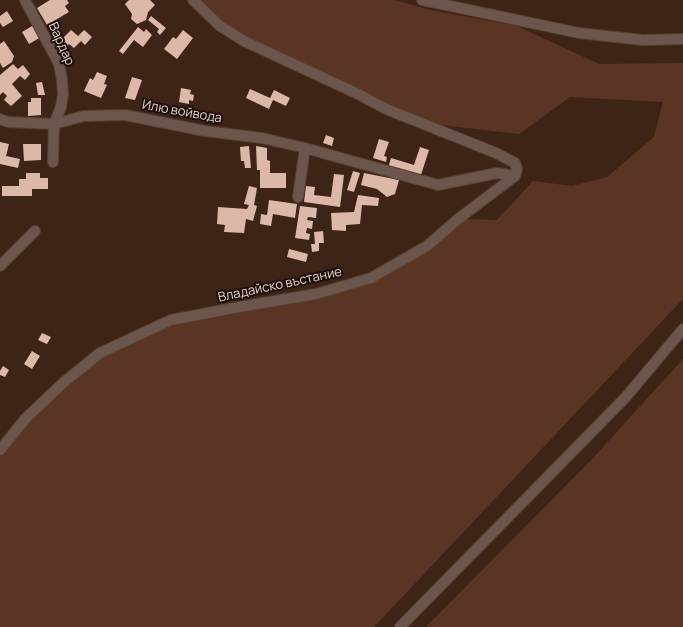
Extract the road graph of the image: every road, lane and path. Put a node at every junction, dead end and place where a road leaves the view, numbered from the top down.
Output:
1 (25, 0) edge
2 (193, 0) edge
3 (422, 0) edge
4 (683, 39) edge
5 (0, 119) edge
6 (54, 124) junction
7 (305, 148) junction
8 (53, 162) dead end
9 (515, 176) junction
10 (298, 197) dead end
11 (35, 231) dead end
12 (0, 266) edge
13 (683, 329) edge
14 (0, 450) edge
15 (400, 627) edge

1 - 6 street, Вардар
2 - 9 street
3 - 4 street
5 - 6 street, Илю войвода
6 - 7 street, Илю войвода
6 - 8 street, Вардар
7 - 9 street, Илю войвода
7 - 10 street
9 - 14 street, Владайско въстание
11 - 12 street
13 - 15 street

